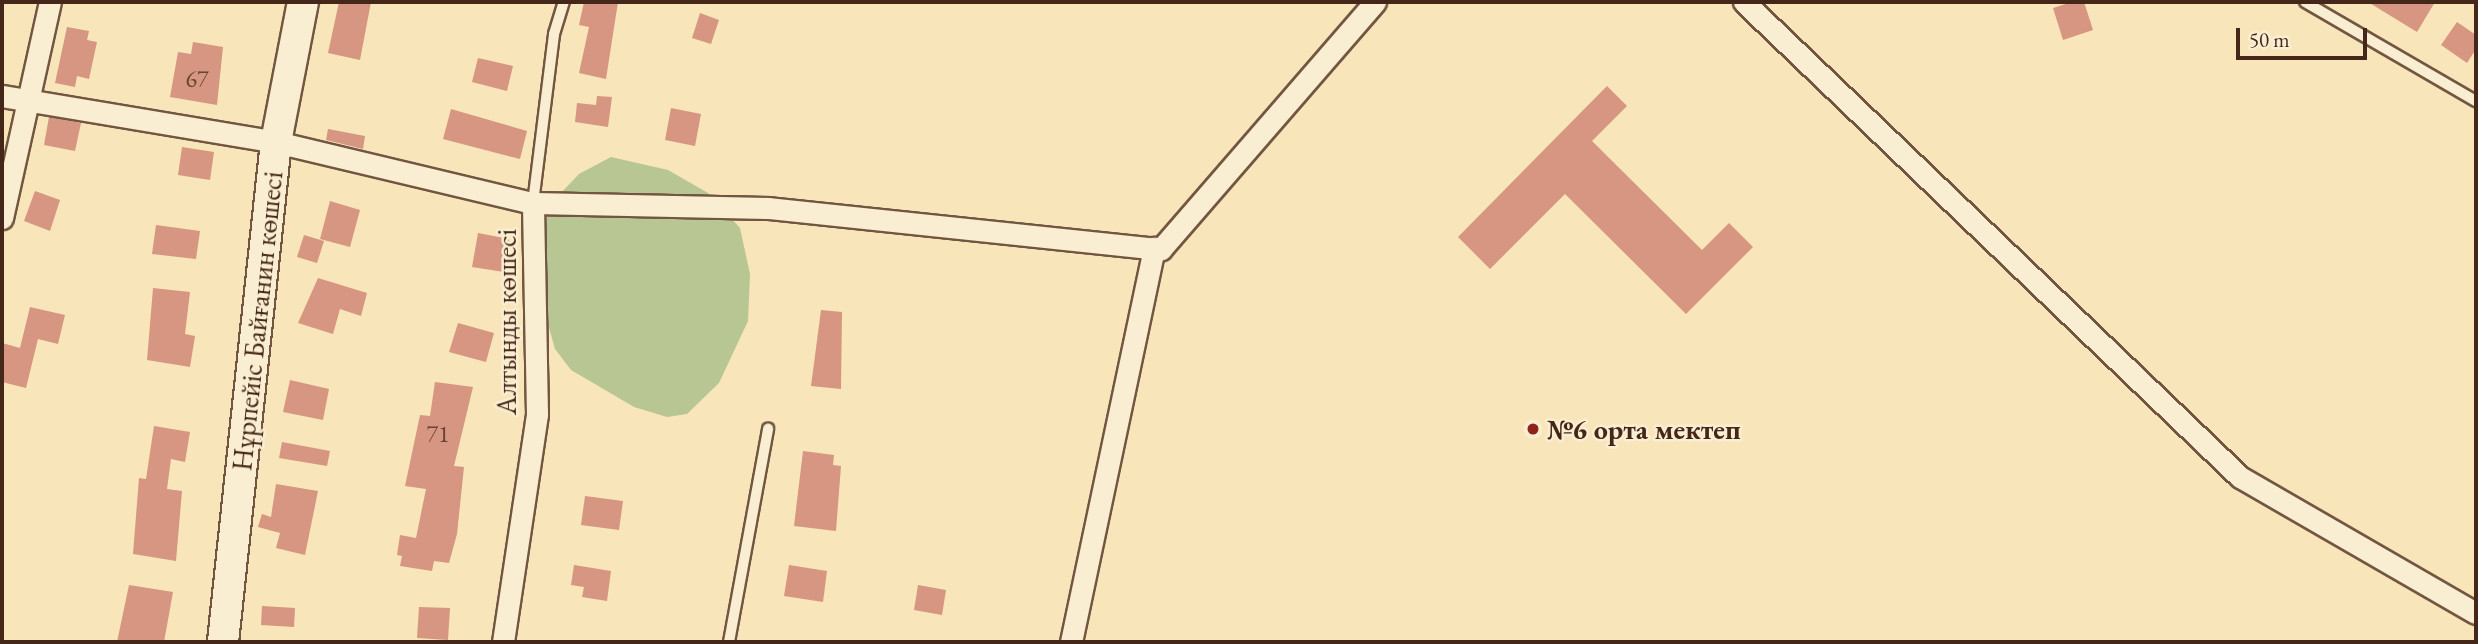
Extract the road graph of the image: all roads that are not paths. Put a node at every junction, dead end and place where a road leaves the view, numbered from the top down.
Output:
1 (50, 2) edge
2 (303, 2) edge
3 (564, 2) edge
4 (1375, 2) edge
5 (1744, 2) edge
6 (2305, 2) edge
7 (2, 96) edge
8 (25, 99) junction
9 (2476, 101) edge
10 (276, 142) junction
11 (533, 203) junction
12 (2, 218) edge
13 (1154, 248) junction
14 (768, 429) dead end
15 (2476, 613) edge
16 (223, 642) edge
17 (503, 642) edge
18 (729, 642) edge
19 (1071, 642) edge

1 - 8 street
2 - 10 street, Нұрпейіс Байғанин көшесі
3 - 11 lane, Алтынды көшесі
4 - 13 street
5 - 15 street
6 - 9 lane
7 - 8 street
8 - 10 street
8 - 12 street
10 - 11 street
10 - 16 street, Нұрпейіс Байғанин көшесі
11 - 13 street
11 - 17 street, Алтынды көшесі
13 - 19 street
14 - 18 lane

